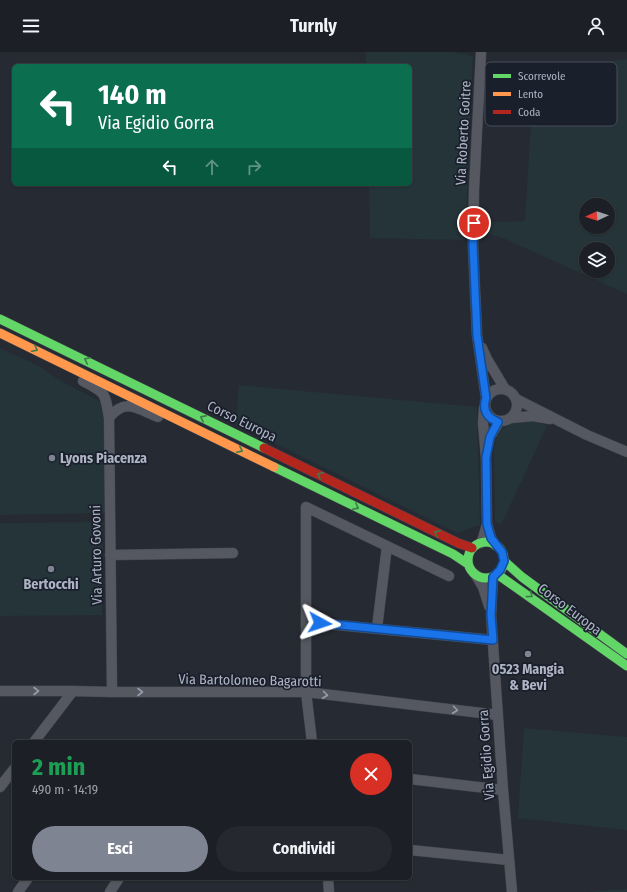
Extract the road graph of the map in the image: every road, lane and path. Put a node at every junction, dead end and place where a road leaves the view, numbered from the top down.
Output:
1 (481, 52) edge
2 (0, 318) edge
3 (0, 332) edge
4 (477, 335) junction
5 (65, 364) junction
6 (506, 389) junction
7 (516, 398) junction
8 (485, 403) junction
9 (109, 418) junction
10 (511, 418) junction
11 (560, 421) junction
12 (498, 422) junction
13 (187, 424) junction
14 (627, 452) edge
15 (486, 458) junction
16 (487, 524) junction
17 (477, 545) junction
18 (495, 545) junction
19 (387, 546) junction
20 (233, 553) dead end
21 (110, 555) junction
22 (504, 561) junction
23 (468, 564) junction
24 (475, 574) junction
25 (495, 575) junction
26 (449, 576) dead end
27 (491, 615) junction
28 (306, 622) junction
29 (377, 628) junction
30 (493, 640) junction
31 (627, 654) edge
32 (627, 666) edge
33 (0, 691) edge
34 (73, 691) junction
35 (112, 692) junction
36 (306, 692) junction
37 (498, 714) junction
38 (36, 740) edge
39 (312, 740) edge
40 (12, 772) edge
41 (412, 780) edge
42 (0, 787) edge
43 (503, 790) junction
44 (412, 850) edge
45 (509, 860) junction
46 (27, 880) edge
47 (118, 880) edge
48 (328, 880) edge
49 (18, 892) edge
50 (110, 892) edge
51 (329, 892) edge
52 (512, 892) edge

1 - 4 street, Via Roberto Goitre
17 -> 2 main road, Corso Europa
3 -> 5 main road, Corso Europa
4 - 6 street, Via Roberto Goitre
4 - 8 street, Via Roberto Goitre
5 - 9 street, Via Arturo Govoni
5 - 13 main road, Corso Europa
6 - 7 street
6 - 8 street
7 - 10 street
7 - 11 street
8 - 12 street
8 - 15 street, Via Roberto Goitre
9 - 13 street
9 - 21 street, Via Arturo Govoni
10 - 11 street
10 - 12 street
11 - 14 street
12 - 15 street, Via Roberto Goitre
13 -> 23 main road, Corso Europa
15 - 16 street, Via Roberto Goitre
16 - 17 street, Via Roberto Goitre
16 - 18 street, Via Roberto Goitre
17 - 18 main road, Corso Europa
17 - 23 main road
18 - 22 main road, Corso Europa
19 - 26 street
19 - 28 street
19 - 29 street
20 - 21 street
21 - 35 street, Via Arturo Govoni
22 - 25 main road
22 - 31 main road, Corso Europa
23 - 24 main road, Corso Europa
24 - 25 main road, Corso Europa
24 - 27 street, Via Egidio Gorra
25 - 27 street, Via Egidio Gorra
25 -> 32 main road, Corso Europa
27 - 30 street, Via Egidio Gorra
28 - 29 street
28 - 36 street
29 - 30 street
30 - 37 street, Via Egidio Gorra
33 -> 34 street
34 - 35 street, Via Bartolomeo Bagarotti
34 - 38 street
35 -> 36 street, Via Bartolomeo Bagarotti
36 -> 37 street, Via Bartolomeo Bagarotti
36 - 39 street
37 - 43 street, Via Egidio Gorra
40 - 42 street
41 - 43 street
43 - 45 street, Via Egidio Gorra
44 - 45 street
45 - 52 street, Via Egidio Gorra
46 - 49 street
47 - 50 street
48 - 51 street

